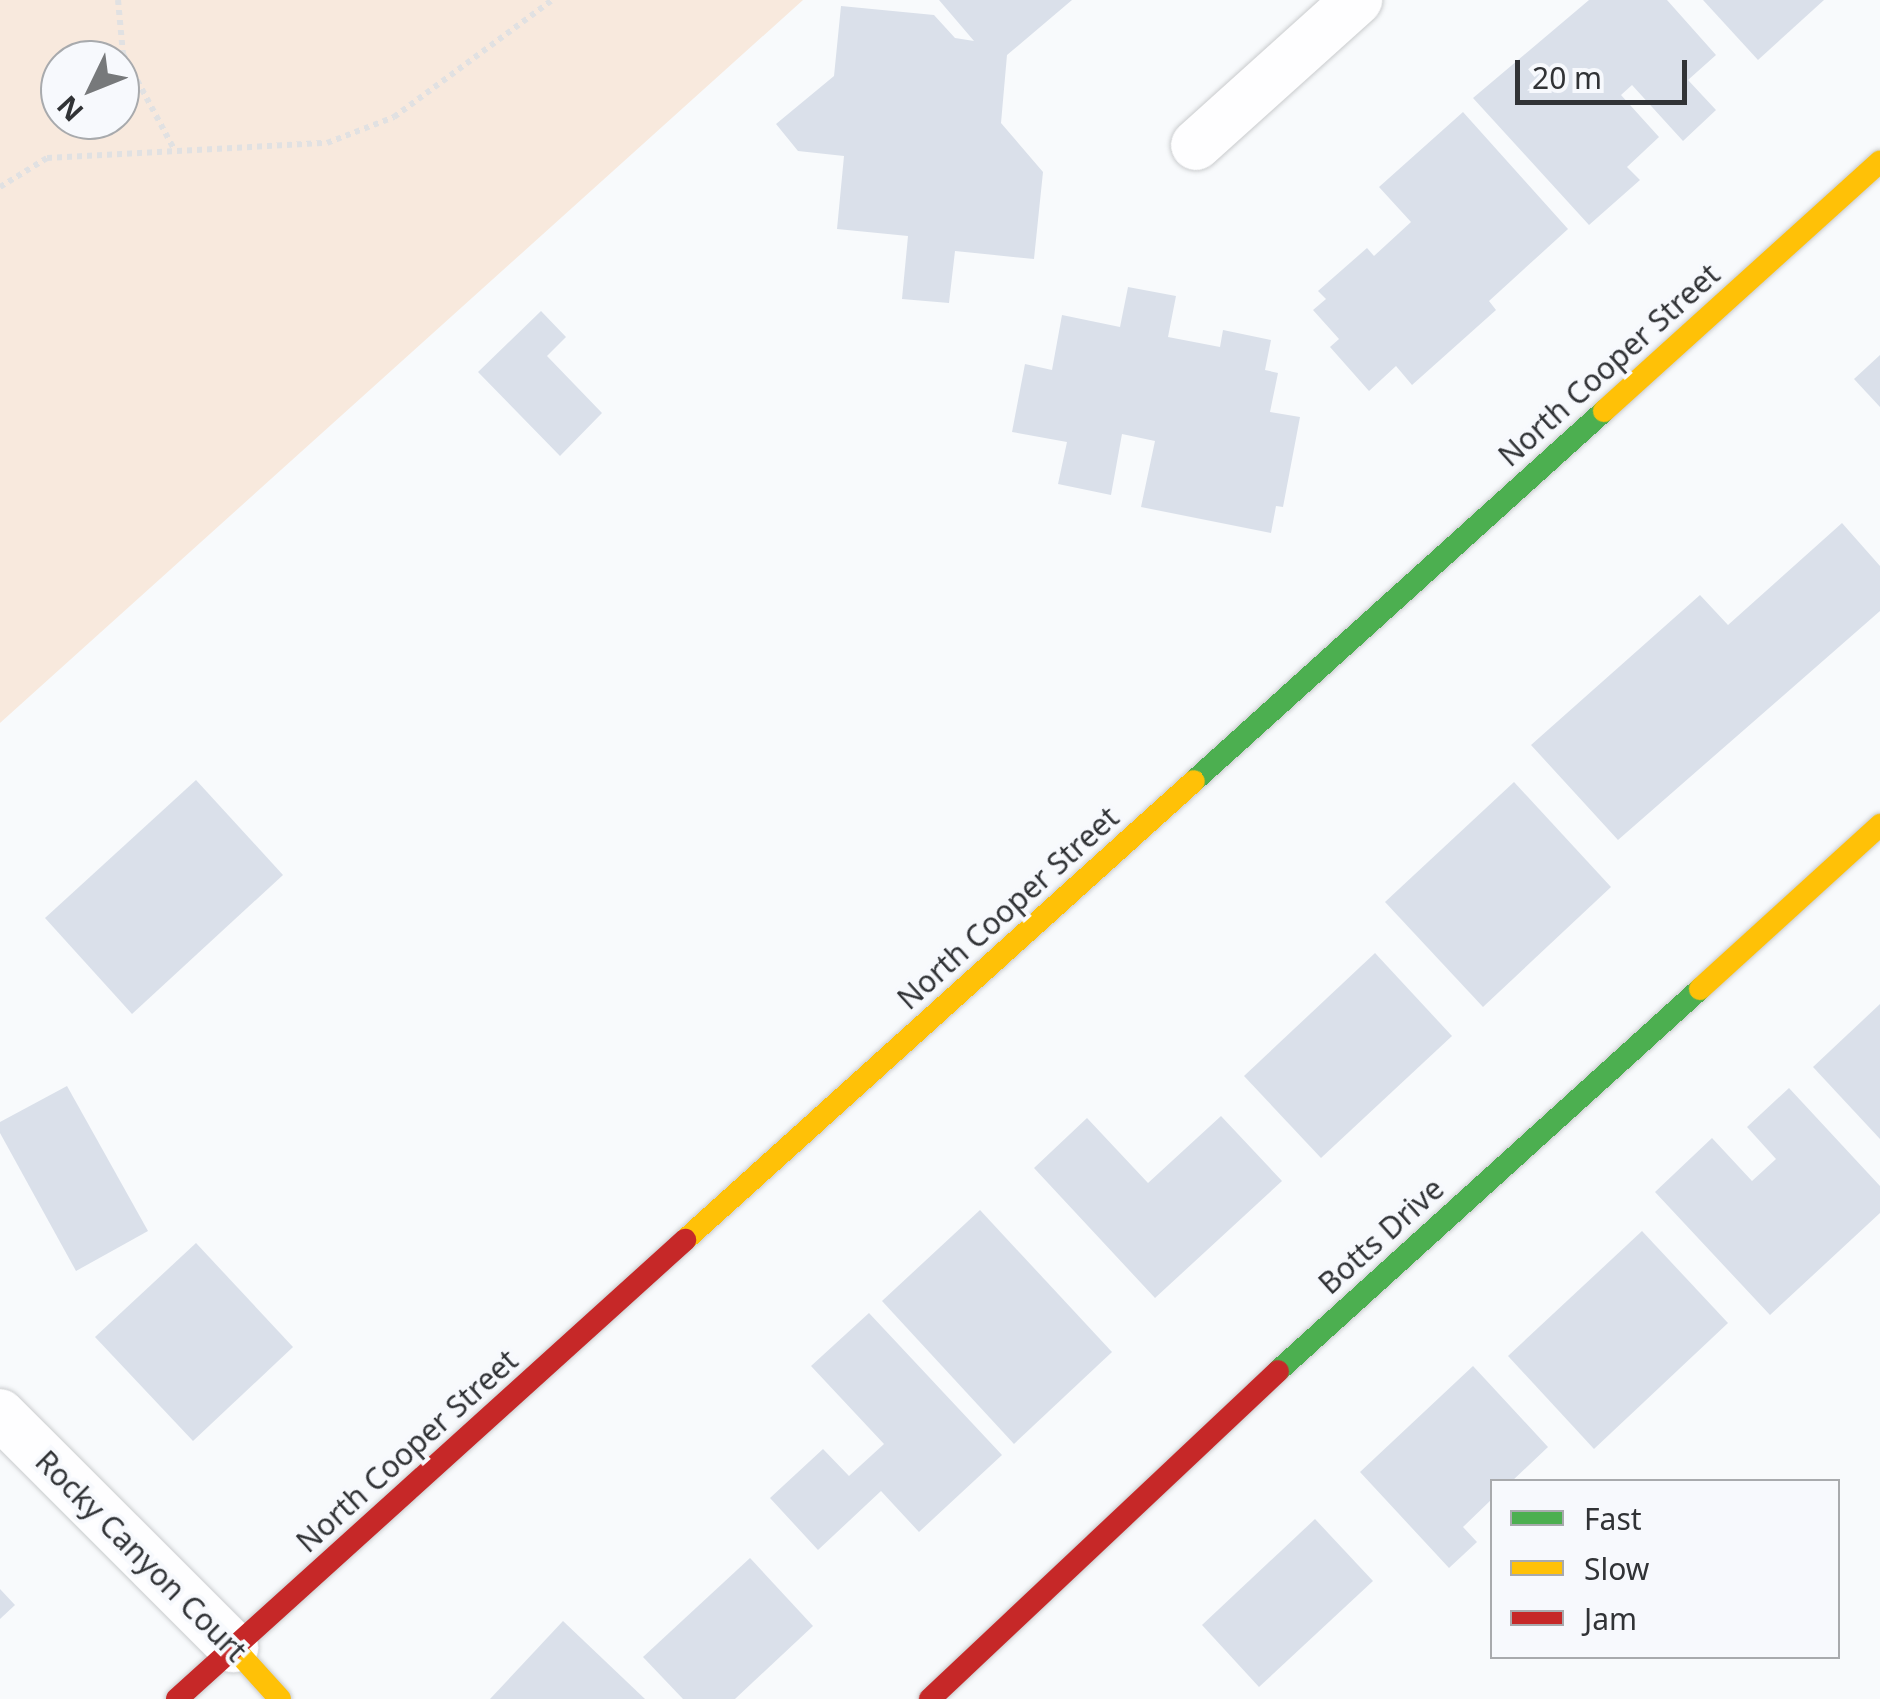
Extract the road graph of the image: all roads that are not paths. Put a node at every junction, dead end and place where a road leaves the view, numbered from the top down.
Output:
1 (1358, 0) edge
2 (1196, 144) dead end
3 (1880, 162) edge
4 (1880, 825) edge
5 (0, 1414) edge
6 (233, 1648) junction
7 (177, 1699) edge
8 (280, 1699) edge
9 (930, 1699) edge

1 - 2 street
3 - 6 main road, North Cooper Street
4 - 9 main road, Botts Drive
5 - 6 street, Rocky Canyon Court
6 - 7 main road, North Cooper Street
6 - 8 main road, Rocky Canyon Court

